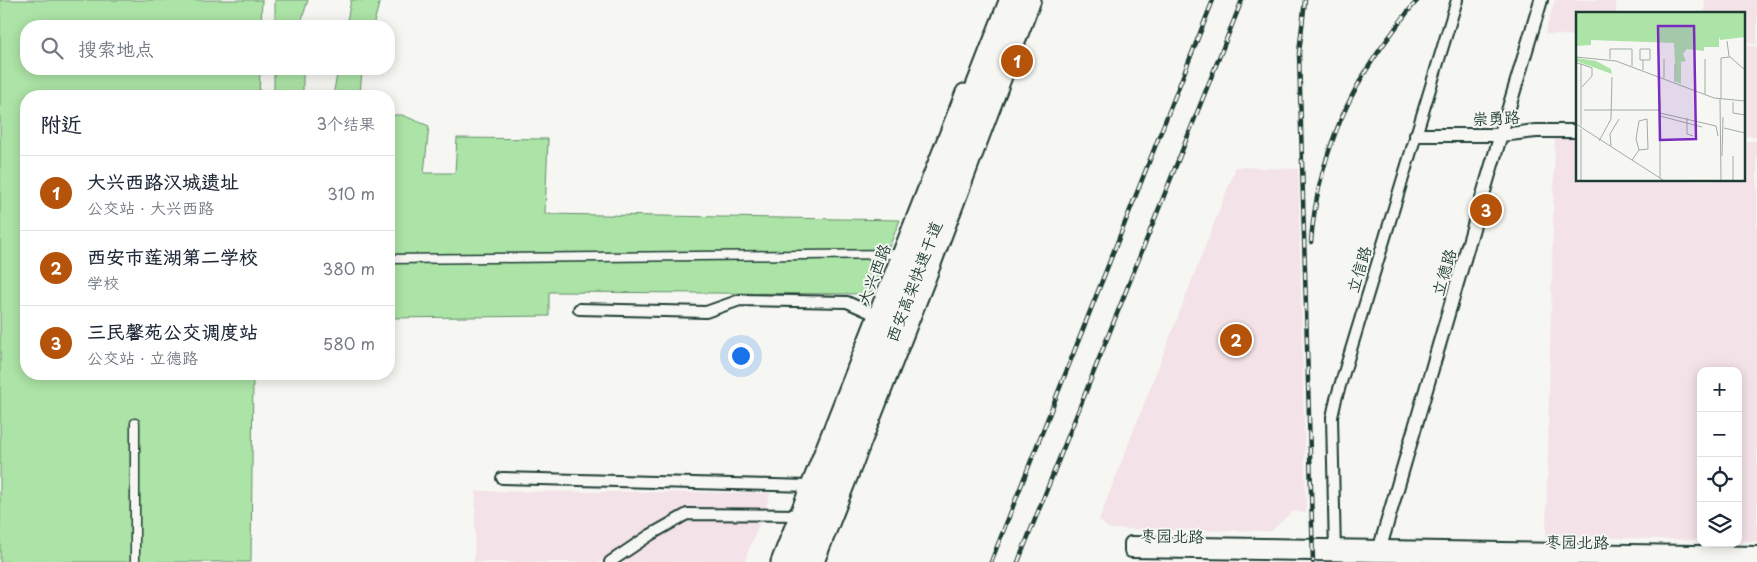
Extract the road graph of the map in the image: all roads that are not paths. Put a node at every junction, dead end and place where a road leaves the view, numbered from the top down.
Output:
1 (1001, 0) edge
2 (1008, 0) edge
3 (1024, 0) edge
4 (1033, 0) edge
5 (1457, 0) edge
6 (1541, 0) edge
7 (1576, 132) edge
8 (1416, 135) junction
9 (1501, 135) junction
10 (900, 254) junction
11 (395, 259) edge
12 (579, 310) dead end
13 (876, 315) junction
14 (136, 423) dead end
15 (502, 478) dead end
16 (809, 486) junction
17 (798, 516) junction
18 (1335, 549) junction
19 (1379, 550) junction
20 (1288, 553) edge
21 (1757, 553) edge
22 (1757, 561) edge
23 (135, 562) edge
24 (610, 562) edge
25 (779, 562) edge
26 (789, 562) edge
27 (802, 562) edge
28 (816, 562) edge

1 - 10 main road, 大兴西路
2 - 26 highway, 西安高架快速干道
3 - 27 highway, 西安高架快速干道
4 - 28 main road
5 - 8 street, 立信路
6 - 9 street, 立德路
7 - 9 street, 崇勇路
8 - 9 street, 崇勇路
8 - 18 street, 立信路
9 - 19 street, 立德路
10 - 11 street
10 - 13 main road, 大兴西路
12 - 13 street
13 - 16 main road, 大兴西路
14 - 23 street
15 - 16 street
16 - 17 main road, 大兴西路
17 - 24 street
17 - 25 main road, 大兴西路
18 - 19 street, 枣园北路
18 - 20 street, 枣园北路
19 - 21 street, 枣园北路
19 - 22 street, 枣园北路
20 - 20 street, 枣园北路

